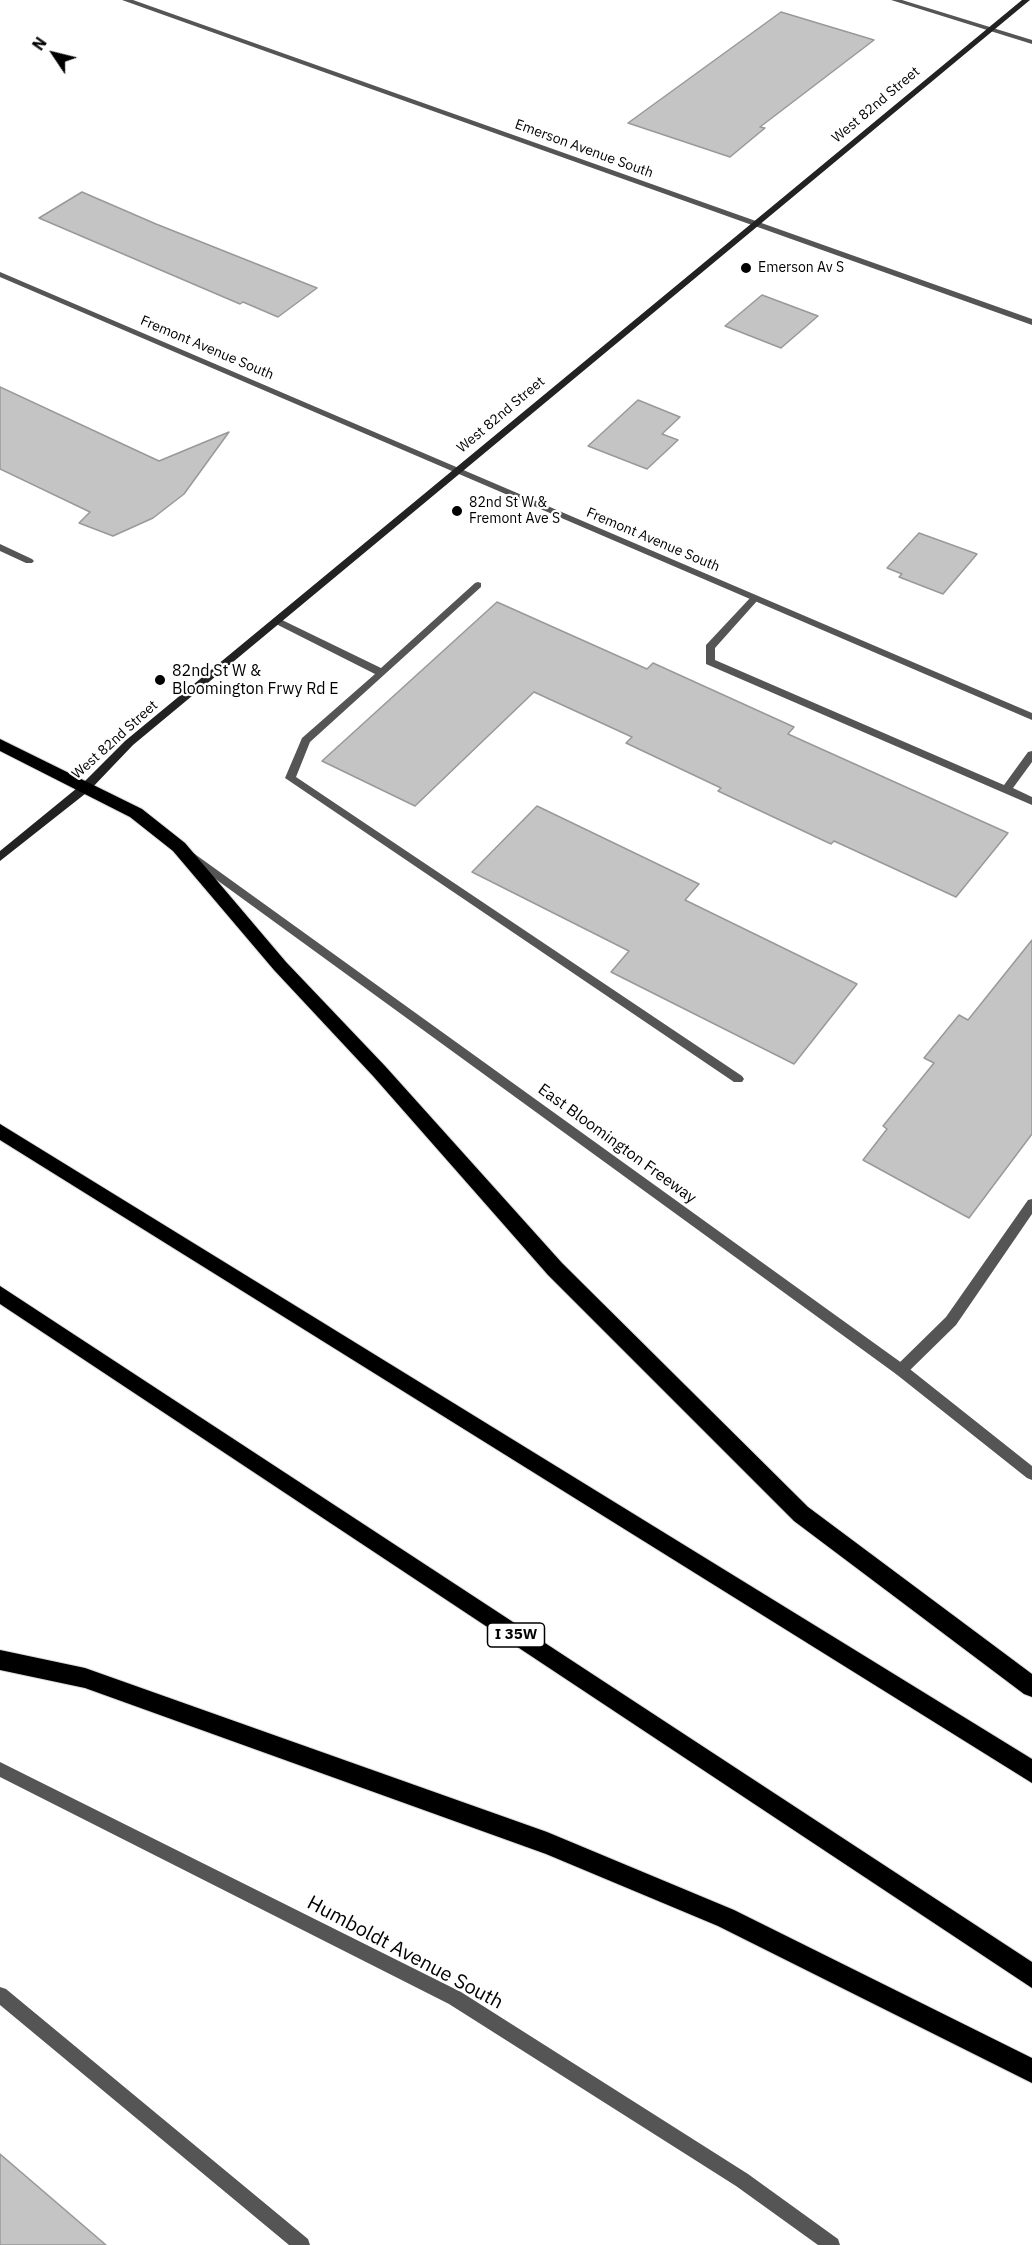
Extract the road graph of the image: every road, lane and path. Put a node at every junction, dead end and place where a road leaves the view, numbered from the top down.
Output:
1 (126, 0) edge
2 (895, 0) edge
3 (1026, 0) edge
4 (990, 29) junction
5 (1032, 42) edge
6 (756, 224) junction
7 (0, 274) edge
8 (1032, 322) edge
9 (458, 471) junction
10 (0, 547) edge
11 (29, 561) dead end
12 (478, 585) dead end
13 (754, 598) junction
14 (277, 621) junction
15 (382, 672) junction
16 (1032, 717) edge
17 (0, 744) edge
18 (1032, 755) edge
19 (86, 787) junction
20 (1005, 790) junction
21 (1032, 801) edge
22 (178, 847) junction
23 (0, 857) edge
24 (738, 1080) dead end
25 (0, 1131) edge
26 (1032, 1204) edge
27 (0, 1294) edge
28 (901, 1370) junction
29 (1032, 1474) edge
30 (0, 1660) edge
31 (1032, 1687) edge
32 (0, 1769) edge
33 (1032, 1772) edge
34 (1032, 1976) edge
35 (0, 1995) edge
36 (1032, 2071) edge
37 (303, 2245) edge
38 (832, 2245) edge

1 - 6 street, Emerson Avenue South
2 - 4 street
3 - 4 street, West 82nd Street
4 - 5 street
4 - 6 street, West 82nd Street
6 - 8 street, Emerson Avenue South
6 - 9 street, West 82nd Street
7 - 9 street, Fremont Avenue South
9 - 13 street, Fremont Avenue South
9 - 14 street, West 82nd Street
10 - 11 street
12 - 15 street
13 - 16 street, Fremont Avenue South
13 - 20 street
14 - 15 street
14 - 19 street, West 82nd Street
15 - 24 street
17 - 19 highway
18 - 20 street
19 - 22 highway
19 - 23 street, West 82nd Street
20 - 21 street
22 - 28 street, East Bloomington Freeway
22 - 31 highway
25 - 33 highway
26 - 28 street
27 - 34 highway, I 35W
28 - 29 street, East Bloomington Freeway
30 - 36 highway
32 - 38 street, Humboldt Avenue South
35 - 37 street

